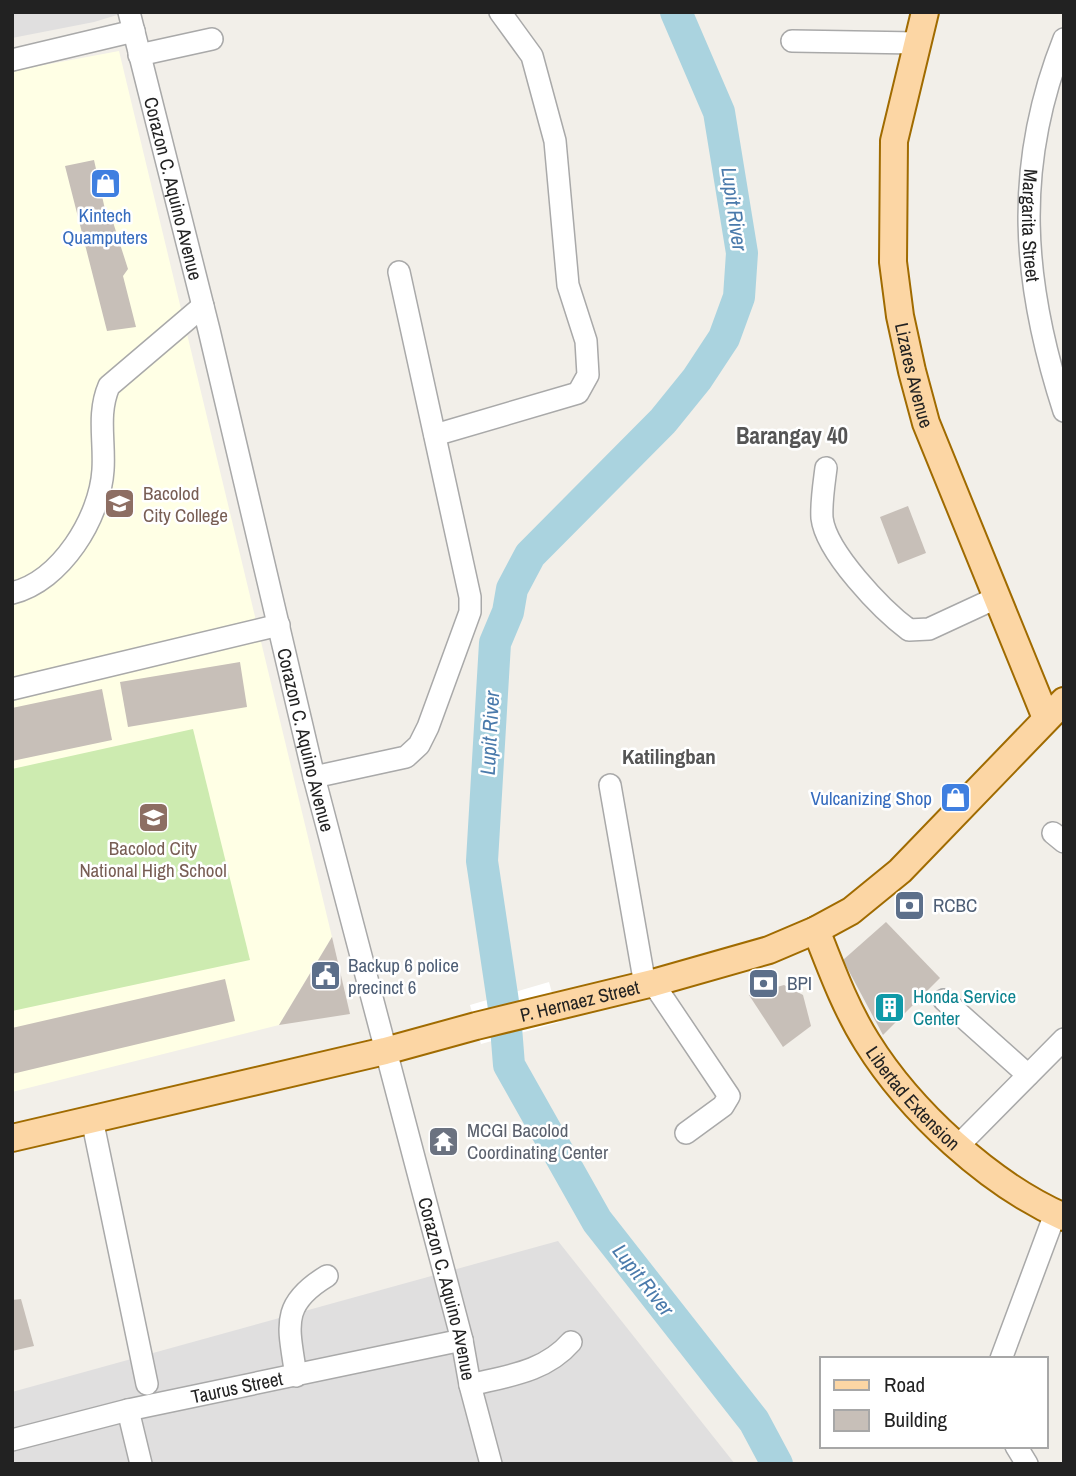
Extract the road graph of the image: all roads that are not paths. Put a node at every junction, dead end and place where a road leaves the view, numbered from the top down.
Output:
1 (500, 12) edge
2 (925, 12) edge
3 (132, 22) edge
4 (212, 38) dead end
5 (1064, 39) edge
6 (792, 41) dead end
7 (917, 43) junction
8 (139, 55) junction
9 (12, 60) edge
10 (399, 272) dead end
11 (203, 306) junction
12 (1064, 411) edge
13 (435, 435) junction
14 (826, 468) dead end
15 (12, 593) edge
16 (996, 598) junction
17 (279, 625) junction
18 (12, 690) edge
19 (1055, 710) edge
20 (314, 777) junction
21 (610, 785) dead end
22 (816, 930) junction
23 (649, 984) junction
24 (944, 1000) dead end
25 (1064, 1039) edge
26 (385, 1051) junction
27 (1028, 1074) junction
28 (92, 1119) junction
29 (686, 1133) dead end
30 (12, 1138) edge
31 (958, 1146) junction
32 (1059, 1215) edge
33 (327, 1276) dead end
34 (462, 1340) junction
35 (571, 1342) dead end
36 (1002, 1357) edge
37 (296, 1376) junction
38 (147, 1384) dead end
39 (470, 1385) junction
40 (128, 1410) junction
41 (12, 1440) edge
42 (1017, 1448) edge
43 (141, 1464) edge
44 (491, 1464) edge
45 (1027, 1464) edge

1 - 13 street
2 - 7 main road, Lizares Avenue
3 - 8 street, Corazon C. Aquino Avenue
3 - 9 street
4 - 8 street
5 - 12 street, Margarita Street
6 - 7 street
7 - 16 main road, Lizares Avenue
8 - 11 street, Corazon C. Aquino Avenue
10 - 13 street
11 - 15 street
11 - 17 street, Corazon C. Aquino Avenue
13 - 20 street
14 - 16 street
16 - 19 main road, Lizares Avenue
17 - 18 street
17 - 20 street, Corazon C. Aquino Avenue
19 - 22 main road, P. Hernaez Street
20 - 26 street, Corazon C. Aquino Avenue
21 - 23 street
22 - 23 main road, P. Hernaez Street
22 - 31 main road, Libertad Extension
23 - 26 main road, P. Hernaez Street
23 - 29 street
24 - 27 street
25 - 27 street
26 - 28 main road, P. Hernaez Street
26 - 34 street, Corazon C. Aquino Avenue
27 - 31 street
28 - 30 main road, P. Hernaez Street
28 - 38 street
31 - 32 main road, Libertad Extension
32 - 36 street
33 - 37 street
34 - 37 street, Taurus Street
34 - 39 street, Corazon C. Aquino Avenue
35 - 39 street
37 - 40 street, Taurus Street
39 - 44 street, Corazon C. Aquino Avenue
40 - 41 street, Taurus Street
40 - 43 street
42 - 45 street

